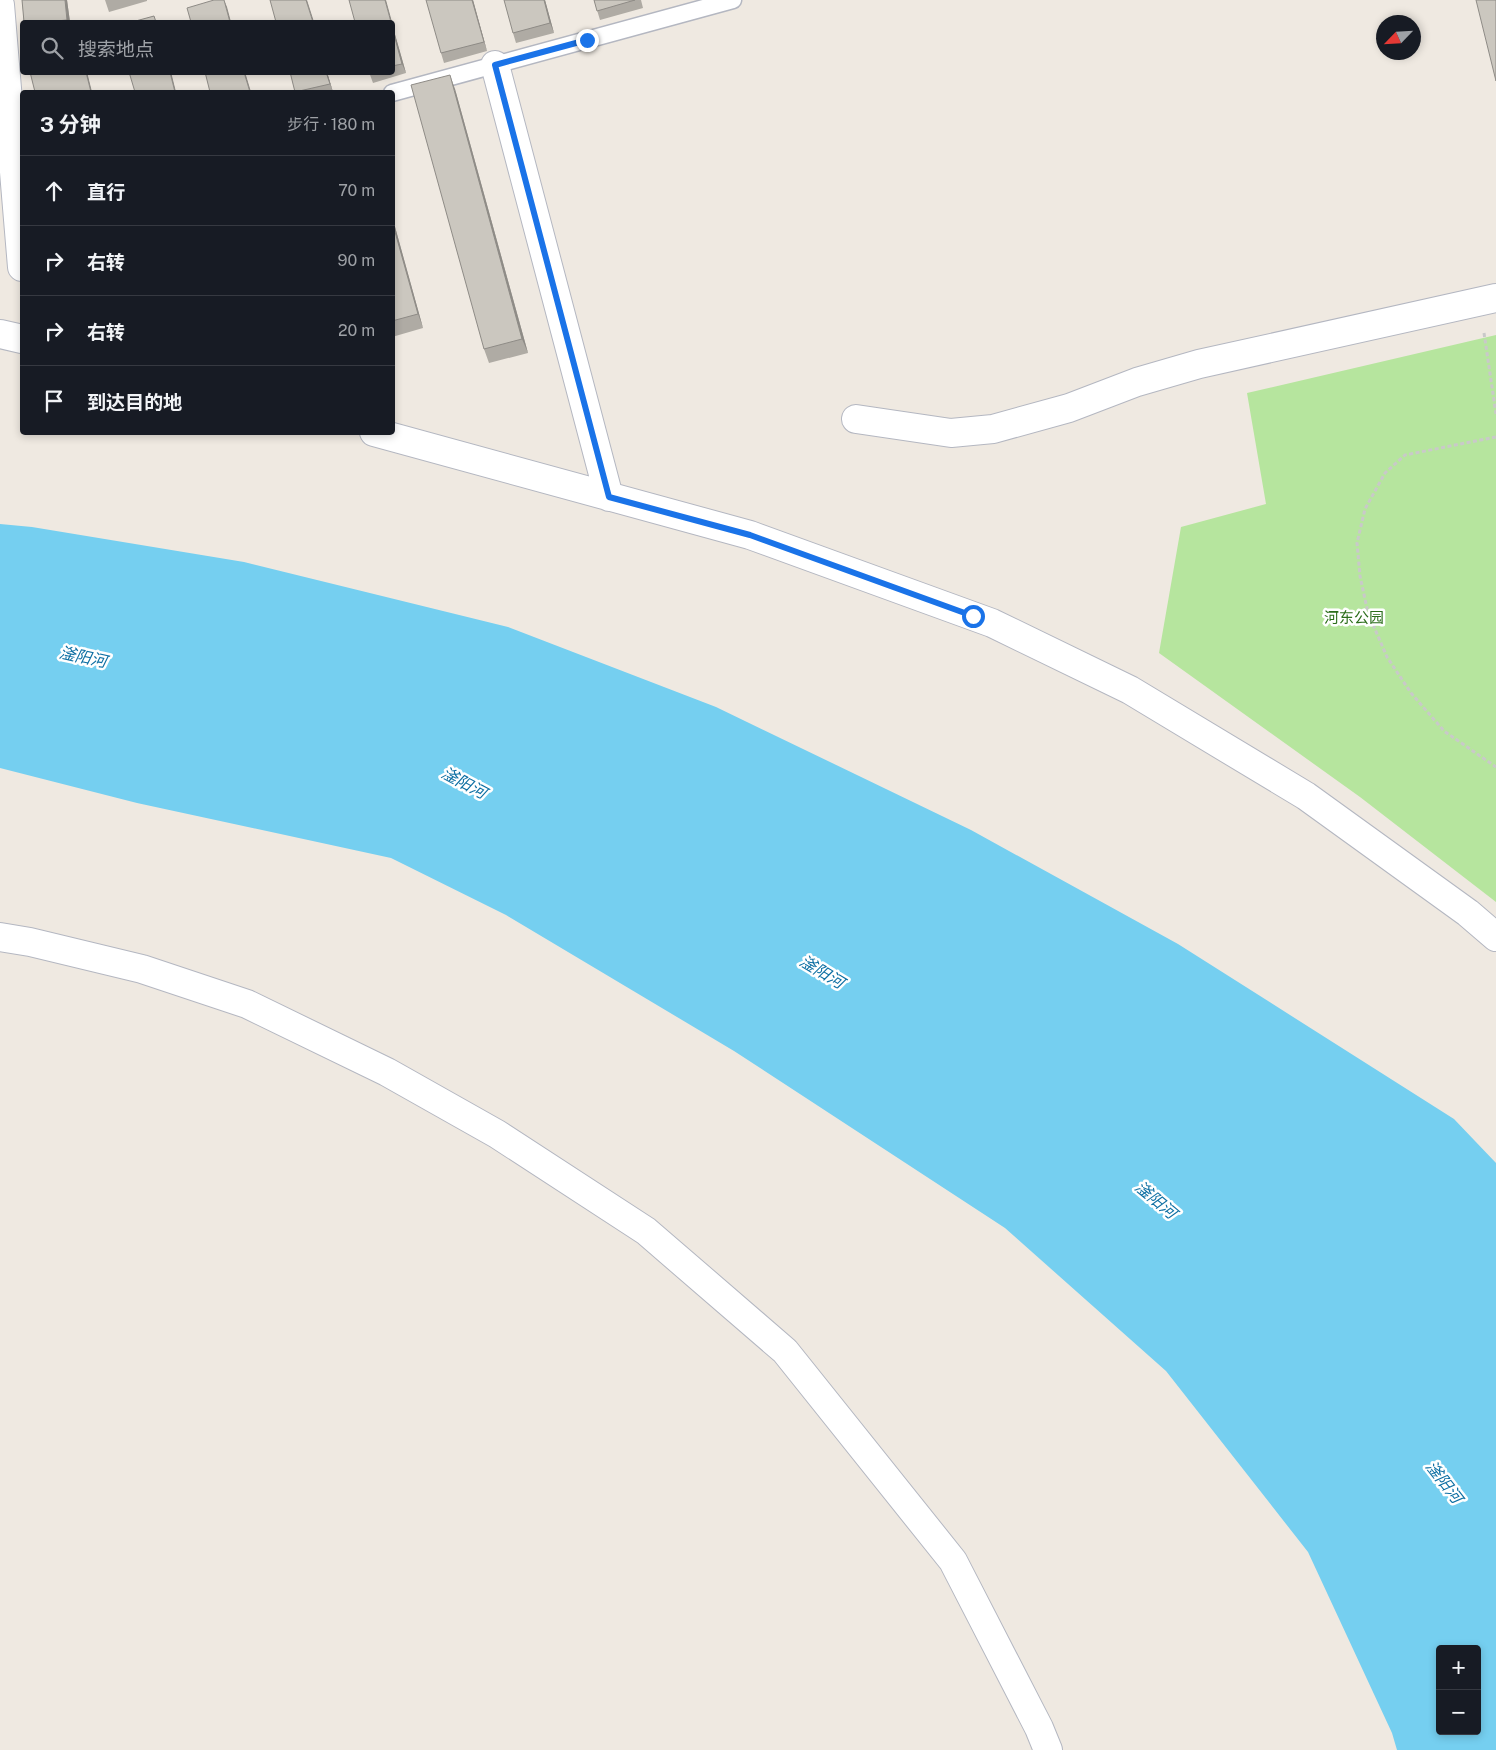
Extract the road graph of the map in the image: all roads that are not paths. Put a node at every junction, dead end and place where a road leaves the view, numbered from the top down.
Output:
1 (733, 0) edge
2 (0, 5) edge
3 (495, 65) junction
4 (395, 92) edge
5 (19, 195) edge
6 (20, 219) edge
7 (1488, 299) edge
8 (0, 334) edge
9 (20, 339) edge
10 (856, 419) dead end
11 (385, 435) edge
12 (609, 497) junction
13 (1496, 936) edge
14 (0, 937) edge
15 (1048, 1750) edge

1 - 3 lane
2 - 5 street
3 - 4 lane
3 - 12 street
5 - 6 street
7 - 10 street
8 - 9 street
11 - 12 street
12 - 13 street
14 - 15 street

